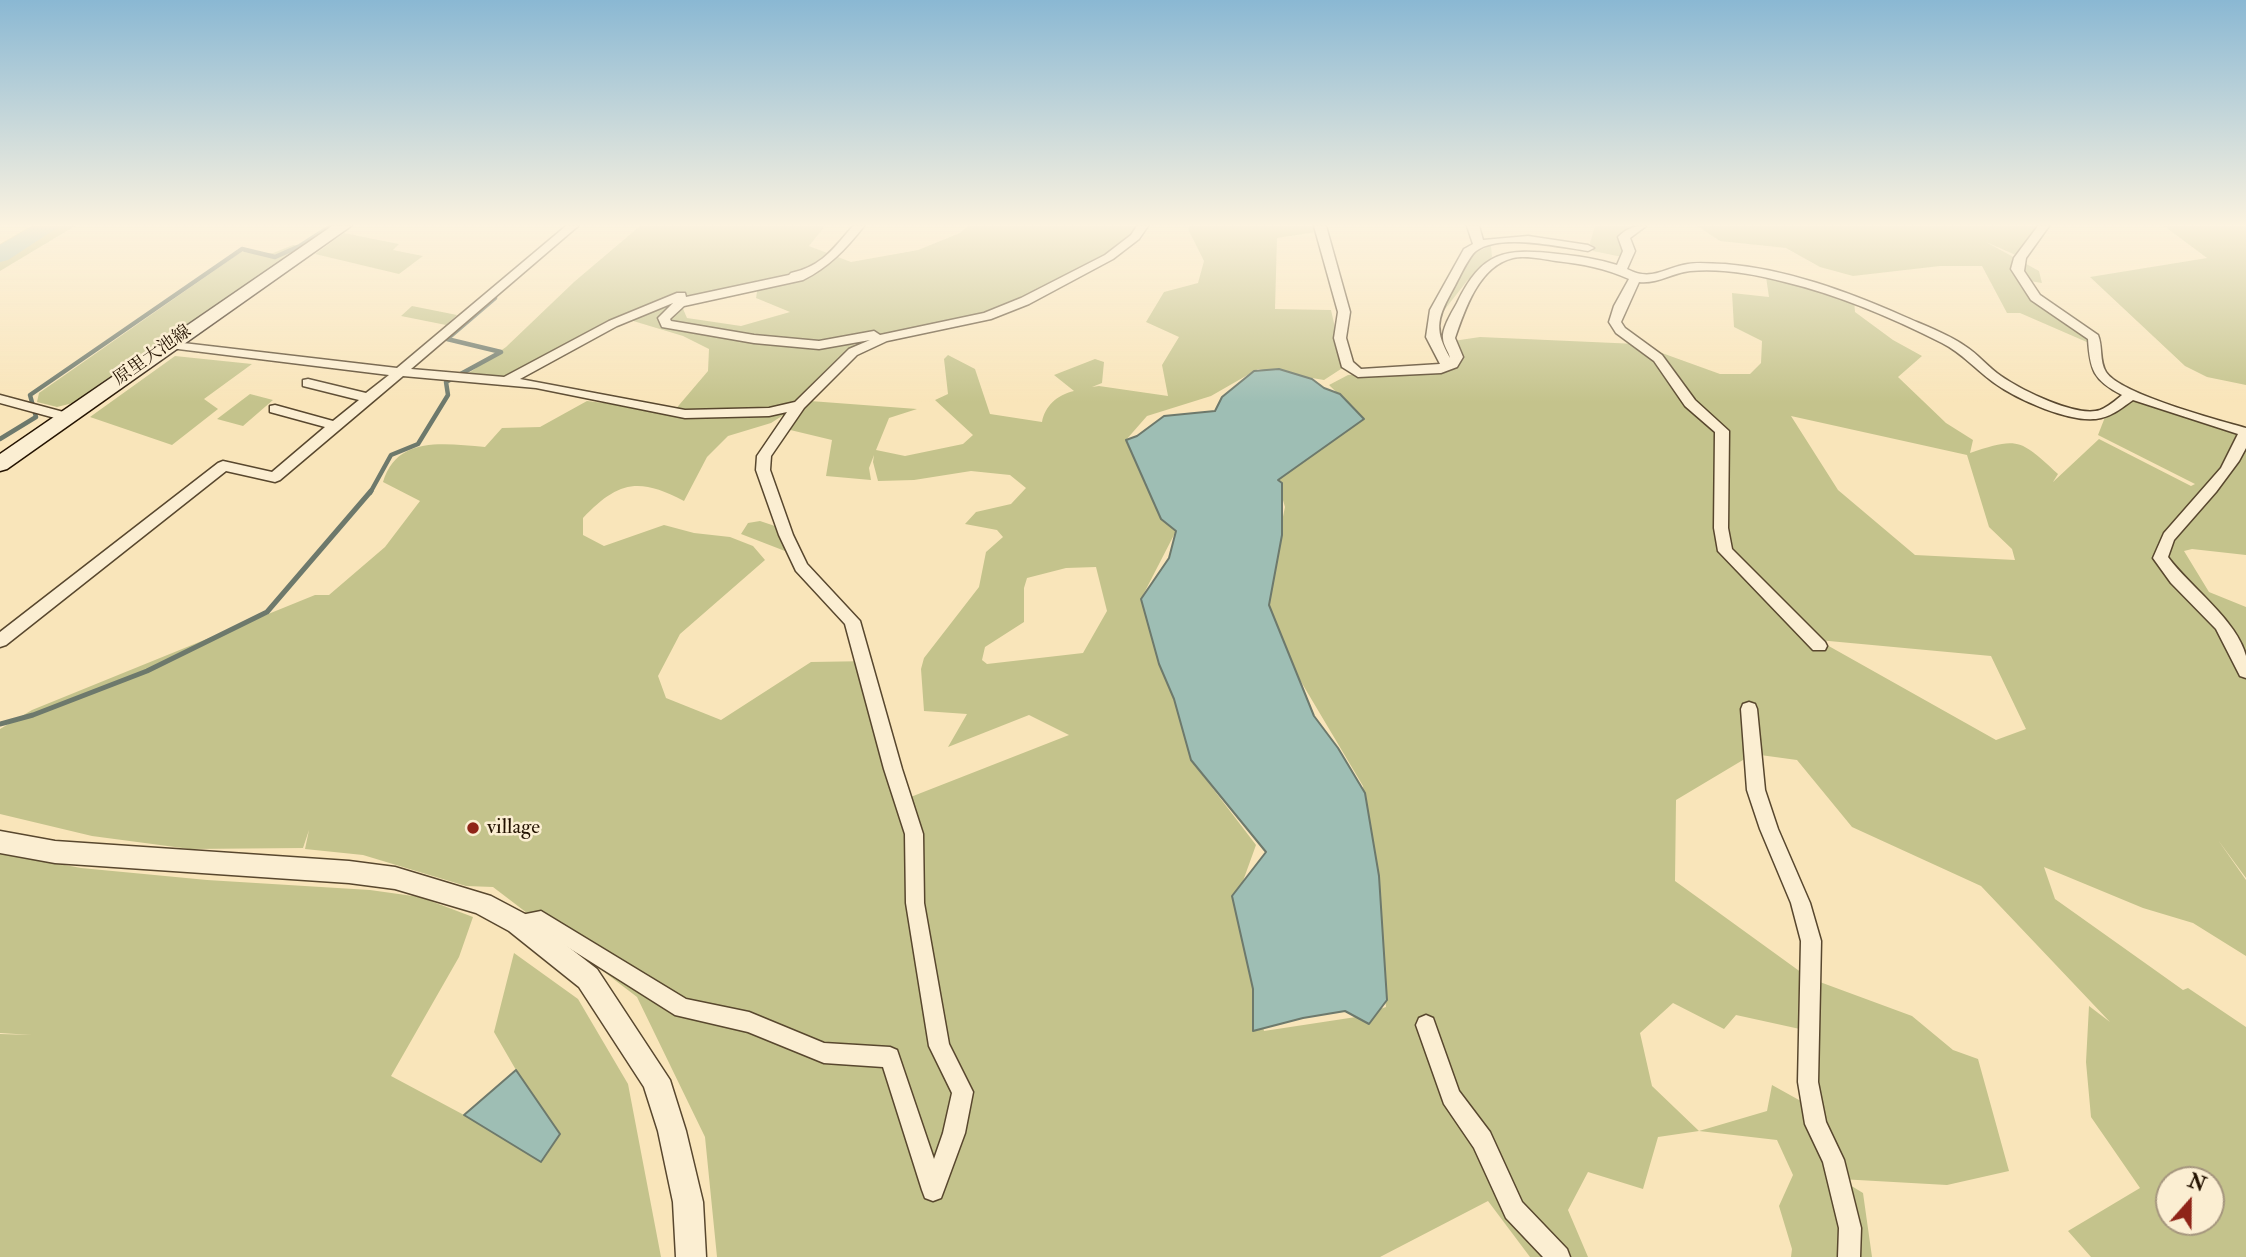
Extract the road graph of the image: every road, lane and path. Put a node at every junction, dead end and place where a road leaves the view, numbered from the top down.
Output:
1 (257, 285) edge
2 (503, 285) edge
3 (715, 285) edge
4 (764, 285) edge
5 (1057, 285) edge
6 (1336, 285) edge
7 (1449, 285) edge
8 (1476, 285) edge
9 (1631, 285) edge
10 (1805, 285) edge
11 (2025, 285) edge
12 (910, 334) junction
13 (170, 344) junction
14 (1447, 365) junction
15 (400, 372) junction
16 (504, 380) junction
17 (308, 383) dead end
18 (2132, 394) junction
19 (369, 398) junction
20 (0, 399) edge
21 (799, 405) junction
22 (275, 409) dead end
23 (66, 417) junction
24 (336, 426) junction
25 (2246, 432) edge
26 (0, 464) edge
27 (0, 641) edge
28 (1819, 646) dead end
29 (2246, 672) edge
30 (1749, 709) dead end
31 (0, 842) edge
32 (519, 923) junction
33 (1426, 1025) dead end
34 (691, 1257) edge
35 (1559, 1257) edge
36 (1849, 1257) edge

1 - 13 main road, 原里大池線
2 - 15 street
3 - 16 street
4 - 12 street
5 - 12 street
6 - 14 street
7 - 14 street
8 - 14 street
9 - 28 street
10 - 18 street
11 - 18 street
12 - 21 street
13 - 15 street
13 - 23 main road, 原里大池線
15 - 16 street
15 - 19 street
16 - 21 street
17 - 19 street
18 - 25 street
19 - 24 street
20 - 23 street
21 - 32 street
22 - 24 street
23 - 26 main road, 原里大池線
24 - 27 street
25 - 29 street
30 - 36 street
31 - 32 street
32 - 34 street
33 - 35 street

